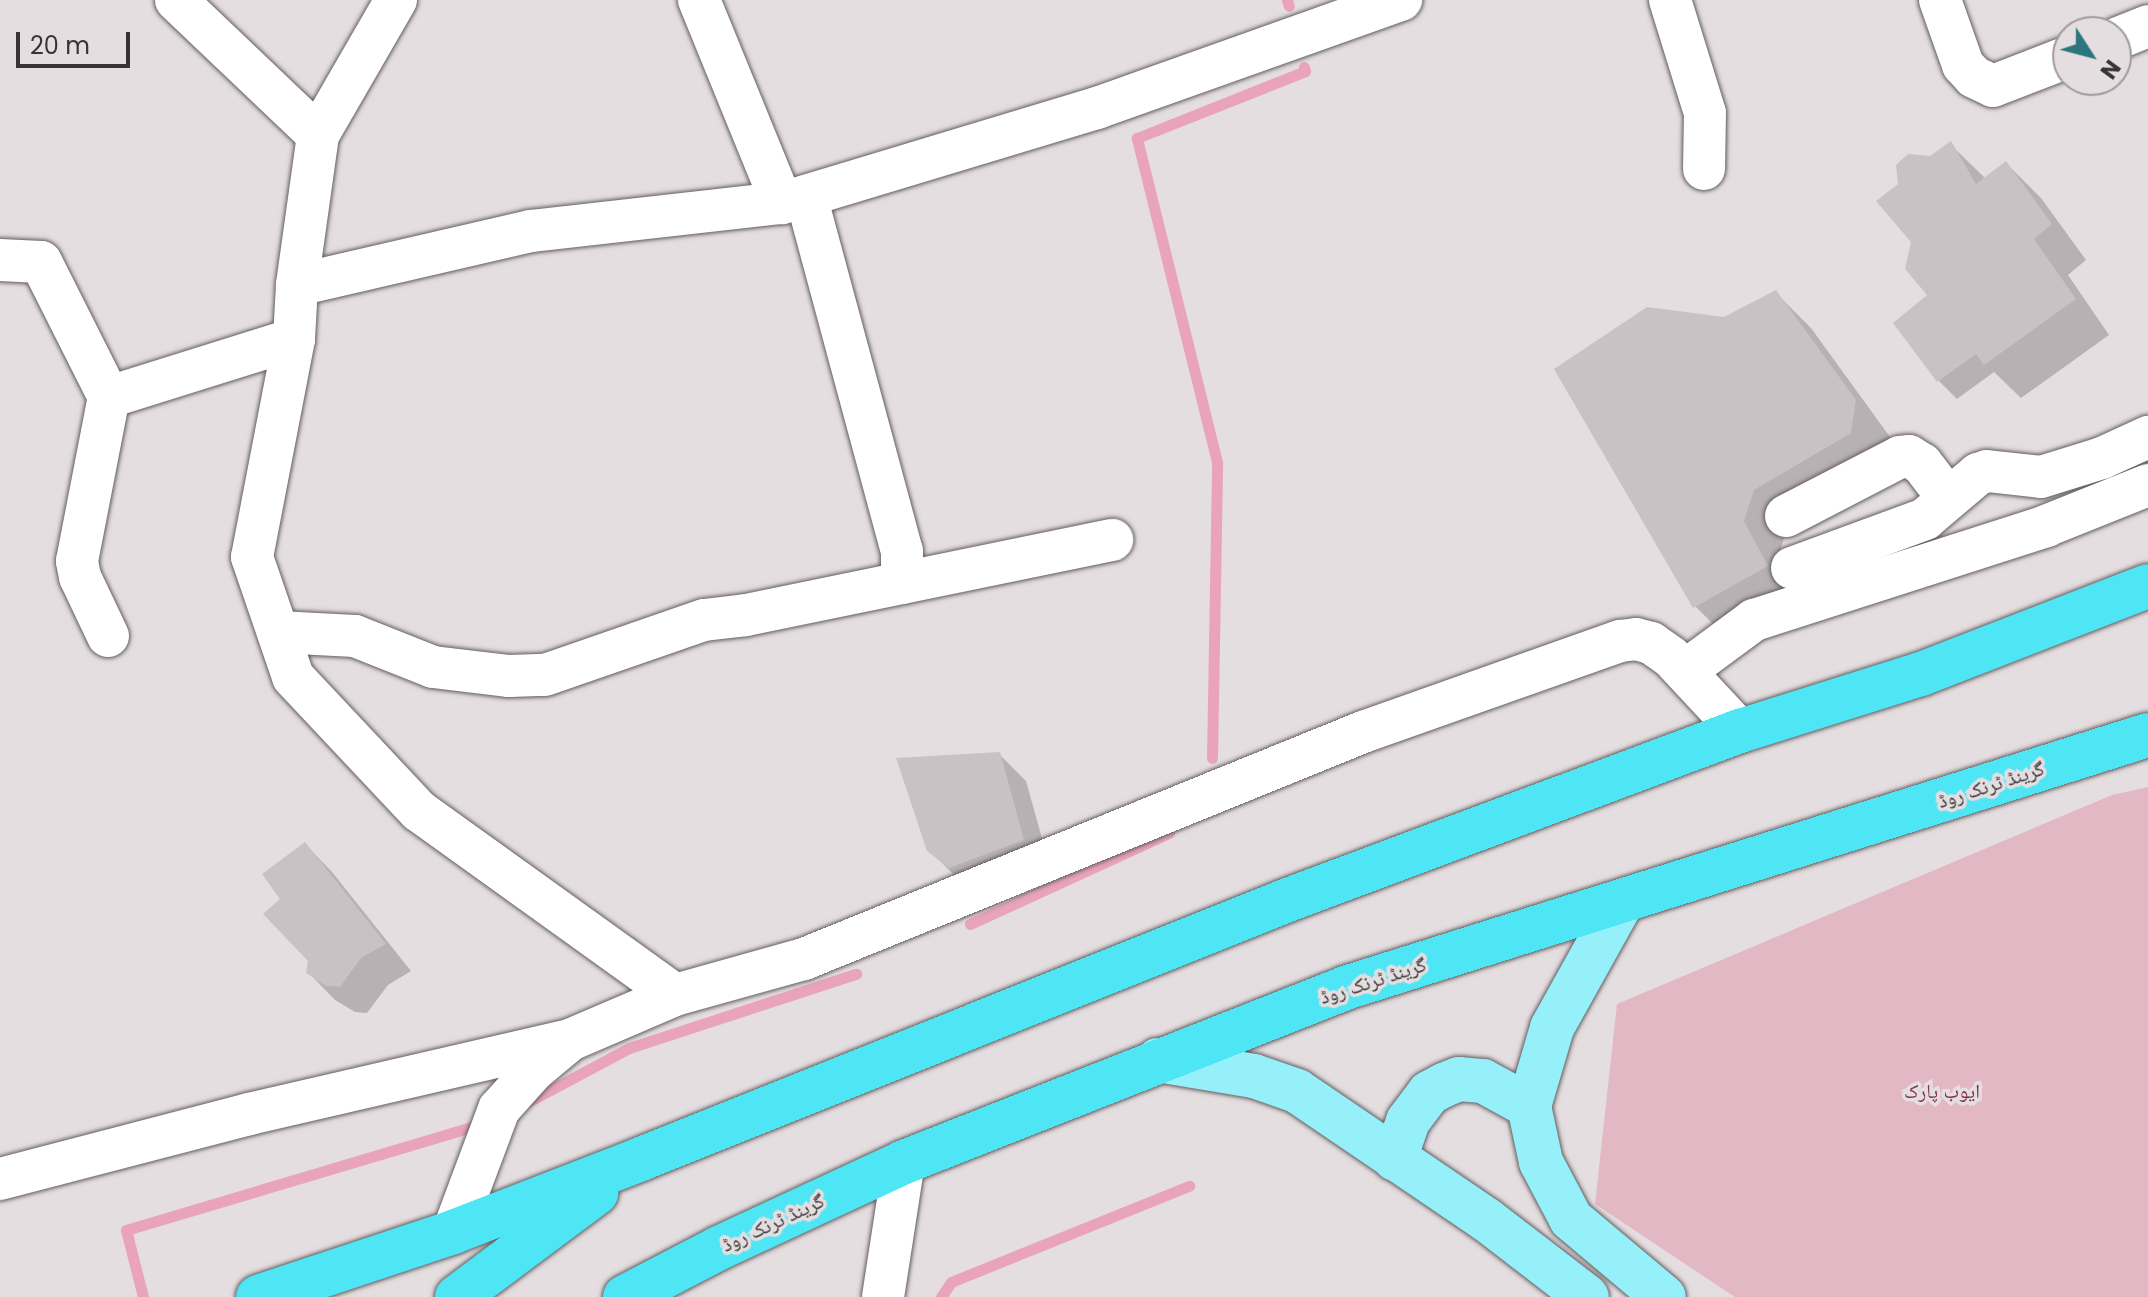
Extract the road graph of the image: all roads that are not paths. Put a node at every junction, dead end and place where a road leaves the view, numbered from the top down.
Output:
1 (176, 0) edge
2 (396, 0) edge
3 (699, 0) edge
4 (1401, 0) edge
5 (1670, 0) edge
6 (1940, 0) edge
7 (2052, 63) edge
8 (318, 135) junction
9 (1704, 169) dead end
10 (794, 200) junction
11 (0, 260) edge
12 (297, 285) junction
13 (294, 339) junction
14 (109, 397) junction
15 (2148, 437) edge
16 (2148, 485) edge
17 (1948, 498) junction
18 (1786, 516) dead end
19 (1112, 540) dead end
20 (1792, 568) dead end
21 (2148, 574) edge
22 (902, 583) junction
23 (2148, 586) edge
24 (2104, 600) junction
25 (278, 632) junction
26 (108, 636) dead end
27 (1685, 671) junction
28 (1740, 731) junction
29 (2148, 735) edge
30 (1622, 902) junction
31 (675, 995) junction
32 (570, 1040) junction
33 (1158, 1060) junction
34 (1529, 1106) junction
35 (641, 1159) junction
36 (1395, 1159) junction
37 (904, 1162) junction
38 (0, 1179) edge
39 (453, 1232) junction
40 (258, 1297) edge
41 (457, 1297) edge
42 (625, 1297) edge
43 (883, 1297) edge
44 (1587, 1297) edge
45 (1664, 1297) edge

1 - 8 street
2 - 8 street
3 - 10 street
4 - 10 street
5 - 9 street
6 - 7 street
8 - 12 street
10 - 12 street
10 - 22 street
11 - 14 street
12 - 13 street
13 - 14 street
13 - 25 street
14 - 26 street
15 - 17 street
16 - 27 street
17 - 18 street
17 - 20 street
19 - 22 street
21 - 24 highway
22 - 25 street
23 - 24 highway
24 - 28 highway
25 - 31 street
27 - 28 street
27 - 31 street
28 - 35 highway
29 - 30 highway, گرینڈ ٹرنک روڈ
30 - 33 highway, گرینڈ ٹرنک روڈ
30 - 34 main road
31 - 32 street
32 - 38 street
32 - 39 street
33 - 36 main road
33 - 37 highway, گرینڈ ٹرنک روڈ
34 - 36 main road
34 - 45 main road
35 - 39 highway
35 - 41 highway
36 - 44 main road
37 - 42 highway, گرینڈ ٹرنک روڈ
37 - 43 street
39 - 40 highway

